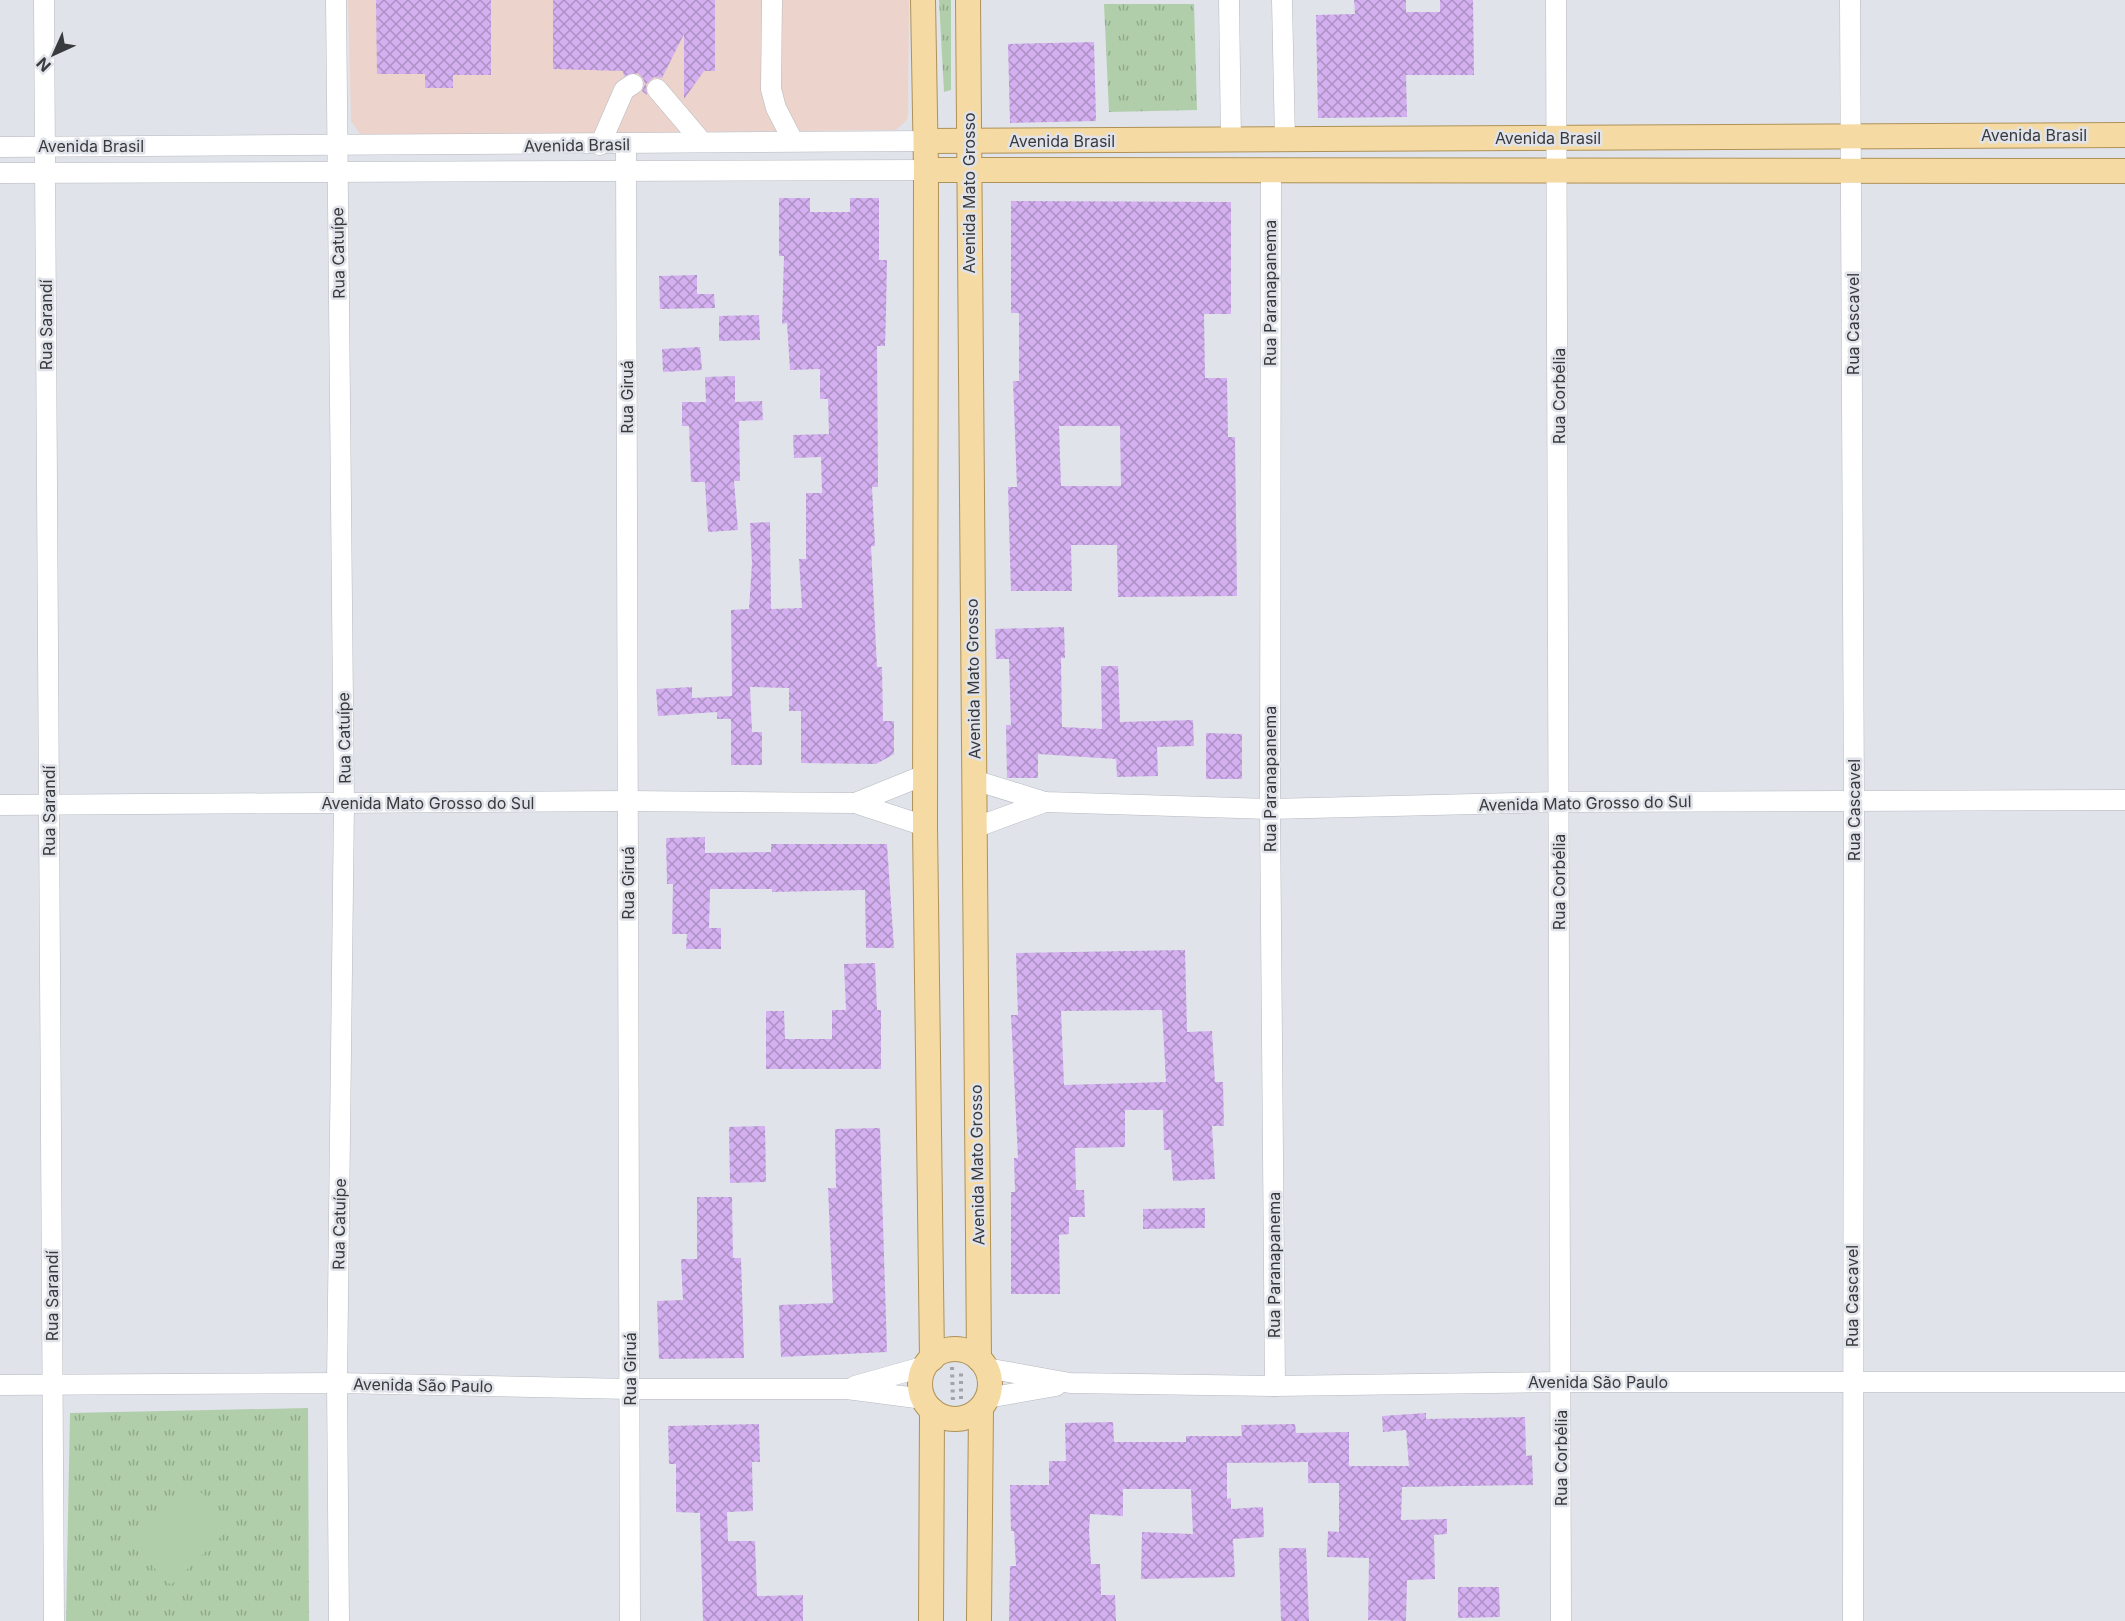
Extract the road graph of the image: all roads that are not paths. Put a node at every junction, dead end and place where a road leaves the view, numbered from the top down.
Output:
1 (44, 0) edge
2 (336, 0) edge
3 (772, 0) edge
4 (923, 0) edge
5 (968, 0) edge
6 (1229, 0) edge
7 (1282, 0) edge
8 (1556, 0) edge
9 (1850, 0) edge
10 (633, 84) dead end
11 (657, 89) dead end
12 (2125, 135) edge
13 (1851, 136) junction
14 (1558, 138) junction
15 (1231, 140) junction
16 (793, 141) junction
17 (926, 141) junction
18 (968, 141) junction
19 (1285, 141) junction
20 (702, 142) junction
21 (338, 145) junction
22 (600, 145) junction
23 (626, 145) junction
24 (0, 147) edge
25 (45, 147) junction
26 (1558, 168) junction
27 (926, 170) junction
28 (968, 170) junction
29 (1852, 171) junction
30 (2125, 171) edge
31 (338, 172) junction
32 (626, 172) junction
33 (1271, 172) junction
34 (0, 173) edge
35 (45, 173) junction
36 (927, 774) junction
37 (974, 780) junction
38 (2125, 800) edge
39 (628, 801) junction
40 (1854, 801) junction
41 (1045, 802) junction
42 (1559, 802) junction
43 (855, 803) junction
44 (344, 804) junction
45 (0, 805) edge
46 (49, 805) junction
47 (1270, 808) junction
48 (925, 826) junction
49 (974, 828) junction
50 (929, 1362) junction
51 (983, 1364) junction
52 (1560, 1382) junction
53 (2125, 1382) edge
54 (337, 1383) junction
55 (1070, 1383) junction
56 (1852, 1383) junction
57 (0, 1385) edge
58 (52, 1385) junction
59 (1275, 1386) junction
60 (631, 1389) junction
61 (847, 1389) junction
62 (984, 1403) junction
63 (928, 1405) junction
64 (54, 1621) edge
65 (339, 1621) edge
66 (630, 1621) edge
67 (931, 1621) edge
68 (979, 1621) edge
69 (1561, 1621) edge
70 (1852, 1621) edge

1 - 25 street, Rua Sarandí
2 - 21 street, Rua Catuípe
3 - 16 street
4 - 17 main road
5 - 18 main road, Avenida Mato Grosso
6 - 15 street
7 - 19 street
8 - 14 street, Rua Corbélia
9 - 13 street, Rua Cascavel
10 - 22 street
11 - 20 street
12 - 13 main road, Avenida Brasil
13 - 14 main road, Avenida Brasil
13 - 29 street, Rua Cascavel
14 - 19 main road, Avenida Brasil
14 - 26 street, Rua Corbélia
15 - 18 main road, Avenida Brasil
15 - 19 main road, Avenida Brasil
16 - 17 street, Avenida Brasil
16 - 20 street, Avenida Brasil
17 - 18 main road, Avenida Brasil
17 - 27 main road
18 - 28 main road, Avenida Mato Grosso
20 - 23 street, Avenida Brasil
21 - 22 street, Avenida Brasil
21 - 25 street, Avenida Brasil
21 - 31 street, Rua Catuípe
22 - 23 street, Avenida Brasil
23 - 32 street, Rua Giruá
24 - 25 street, Avenida Brasil
25 - 35 street, Rua Sarandí
26 - 29 main road, Avenida Brasil
26 - 33 main road, Avenida Brasil
26 - 42 street, Rua Corbélia
27 - 28 main road, Avenida Brasil
27 - 32 street, Avenida Brasil
27 - 36 main road
28 - 33 main road, Avenida Brasil
28 - 37 main road, Avenida Mato Grosso
29 - 30 main road, Avenida Brasil
29 - 40 street, Rua Cascavel
31 - 32 street, Avenida Brasil
31 - 35 street, Avenida Brasil
31 - 44 street, Rua Catuípe
32 - 39 street, Rua Giruá
33 - 47 street, Rua Paranapanema
34 - 35 street, Avenida Brasil
35 - 46 street, Rua Sarandí
36 - 43 street
36 - 48 main road
37 - 41 street
37 - 49 main road, Avenida Mato Grosso
38 - 40 street, Avenida Mato Grosso do Sul
39 - 43 street, Avenida Mato Grosso do Sul
39 - 44 street, Avenida Mato Grosso do Sul
39 - 60 street, Rua Giruá
40 - 42 street, Avenida Mato Grosso do Sul
40 - 56 street, Rua Cascavel
41 - 47 street, Avenida Mato Grosso do Sul
41 - 49 street
42 - 47 street, Avenida Mato Grosso do Sul
42 - 52 street, Rua Corbélia
43 - 48 street
44 - 46 street, Avenida Mato Grosso do Sul
44 - 54 street, Rua Catuípe
45 - 46 street, Avenida Mato Grosso do Sul
46 - 58 street, Rua Sarandí
47 - 59 street, Rua Paranapanema
48 - 50 main road
49 - 51 main road, Avenida Mato Grosso
50 - 51 main road
50 - 61 street, Avenida São Paulo
50 - 63 main road
51 - 55 street, Avenida São Paulo
51 - 62 main road
52 - 56 street, Avenida São Paulo
52 - 59 street, Avenida São Paulo
52 - 69 street, Rua Corbélia
53 - 56 street, Avenida São Paulo
54 - 58 street, Avenida São Paulo
54 - 60 street, Avenida São Paulo
54 - 65 street, Rua Catuípe
55 - 59 street, Avenida São Paulo
55 - 62 street, Avenida São Paulo
56 - 70 street, Rua Cascavel
57 - 58 street, Avenida São Paulo
58 - 64 street, Rua Sarandí
60 - 61 street, Avenida São Paulo
60 - 66 street, Rua Giruá
61 - 63 street, Avenida São Paulo
62 - 63 main road
62 - 68 main road
63 - 67 main road

